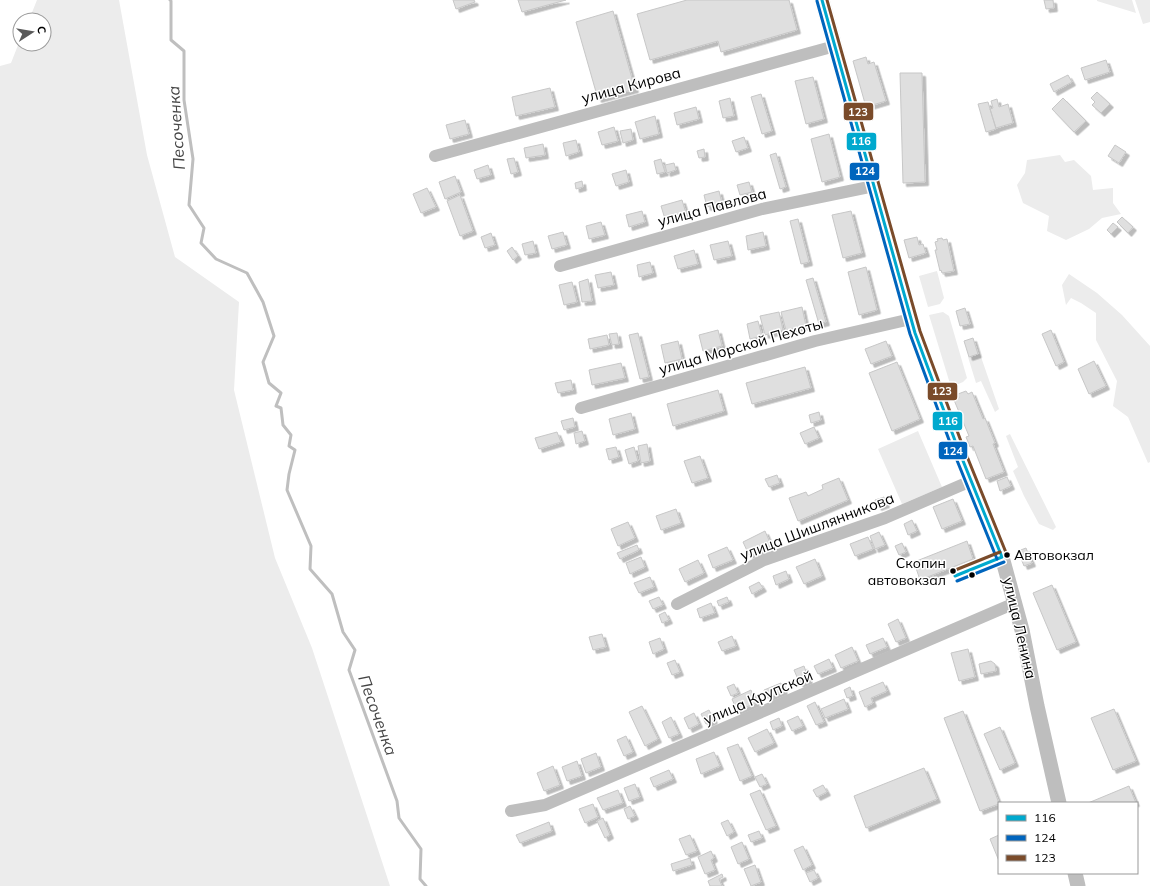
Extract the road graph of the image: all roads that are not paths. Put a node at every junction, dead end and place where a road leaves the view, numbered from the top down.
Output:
1 (822, 0) edge
2 (835, 46) junction
3 (435, 156) dead end
4 (874, 186) junction
5 (560, 266) dead end
6 (911, 319) junction
7 (581, 408) dead end
8 (971, 481) junction
9 (1015, 603) junction
10 (677, 604) dead end
11 (1059, 802) edge
12 (511, 811) dead end
13 (1075, 874) edge
14 (1078, 886) edge

1 - 2 street, улица Ленина
2 - 3 street, улица Кирова
2 - 4 street, улица Ленина
4 - 5 street, улица Павлова
4 - 6 street, улица Ленина
6 - 7 street, улица Морской Пехоты
6 - 8 street, улица Ленина
8 - 9 street, улица Ленина
8 - 10 street, улица Шишлянникова
9 - 11 street, улица Ленина
9 - 12 street, улица Крупской
13 - 14 street

